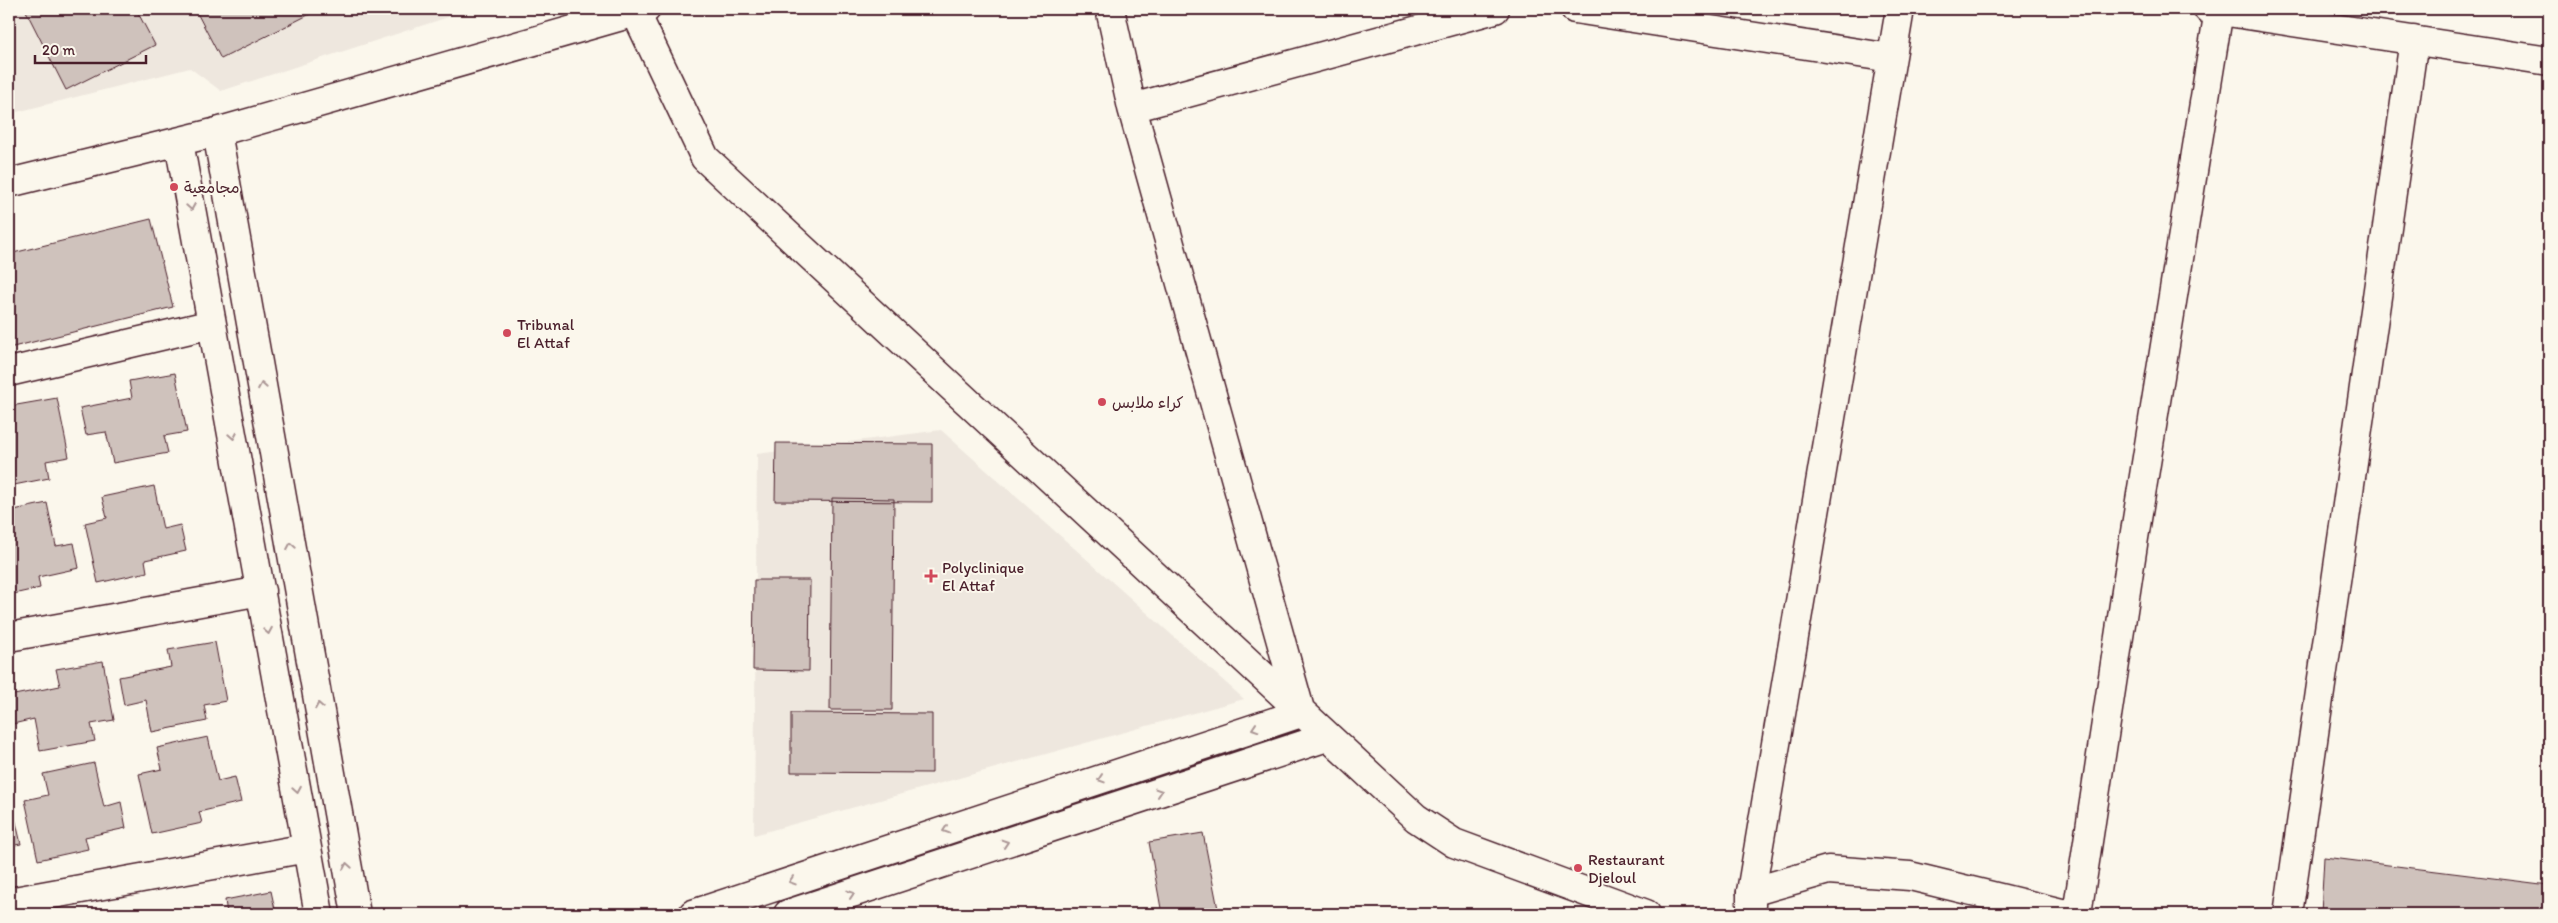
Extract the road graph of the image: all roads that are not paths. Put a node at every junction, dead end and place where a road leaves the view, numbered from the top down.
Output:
1 (1110, 9) edge
2 (1495, 9) edge
3 (1574, 9) edge
4 (1900, 9) edge
5 (638, 10) edge
6 (2214, 10) edge
7 (2414, 40) junction
8 (1891, 58) junction
9 (2549, 61) edge
10 (1132, 108) junction
11 (217, 132) junction
12 (179, 142) junction
13 (9, 183) edge
14 (212, 324) junction
15 (9, 372) edge
16 (261, 591) junction
17 (9, 637) edge
18 (1301, 712) junction
19 (1328, 736) junction
20 (307, 848) junction
21 (9, 902) edge
22 (1751, 903) edge
23 (319, 914) edge
24 (356, 914) edge
25 (693, 914) edge
26 (788, 914) edge
27 (1646, 914) edge
28 (2066, 914) edge
29 (2077, 914) edge
30 (2288, 914) edge

1 - 10 street
2 - 10 street
3 - 8 street
4 - 8 street
5 - 11 street
5 - 18 street
6 - 7 street
6 - 29 street
7 - 9 street
7 - 30 street
8 - 22 street
10 - 18 street
11 - 12 street
24 -> 11 street
12 - 13 street
12 -> 14 street
14 - 15 street
14 -> 16 street
16 - 17 street
16 -> 20 street
18 - 19 street
18 -> 25 street
26 -> 19 street
19 - 27 street
20 - 21 street
20 - 23 street
22 - 28 street

